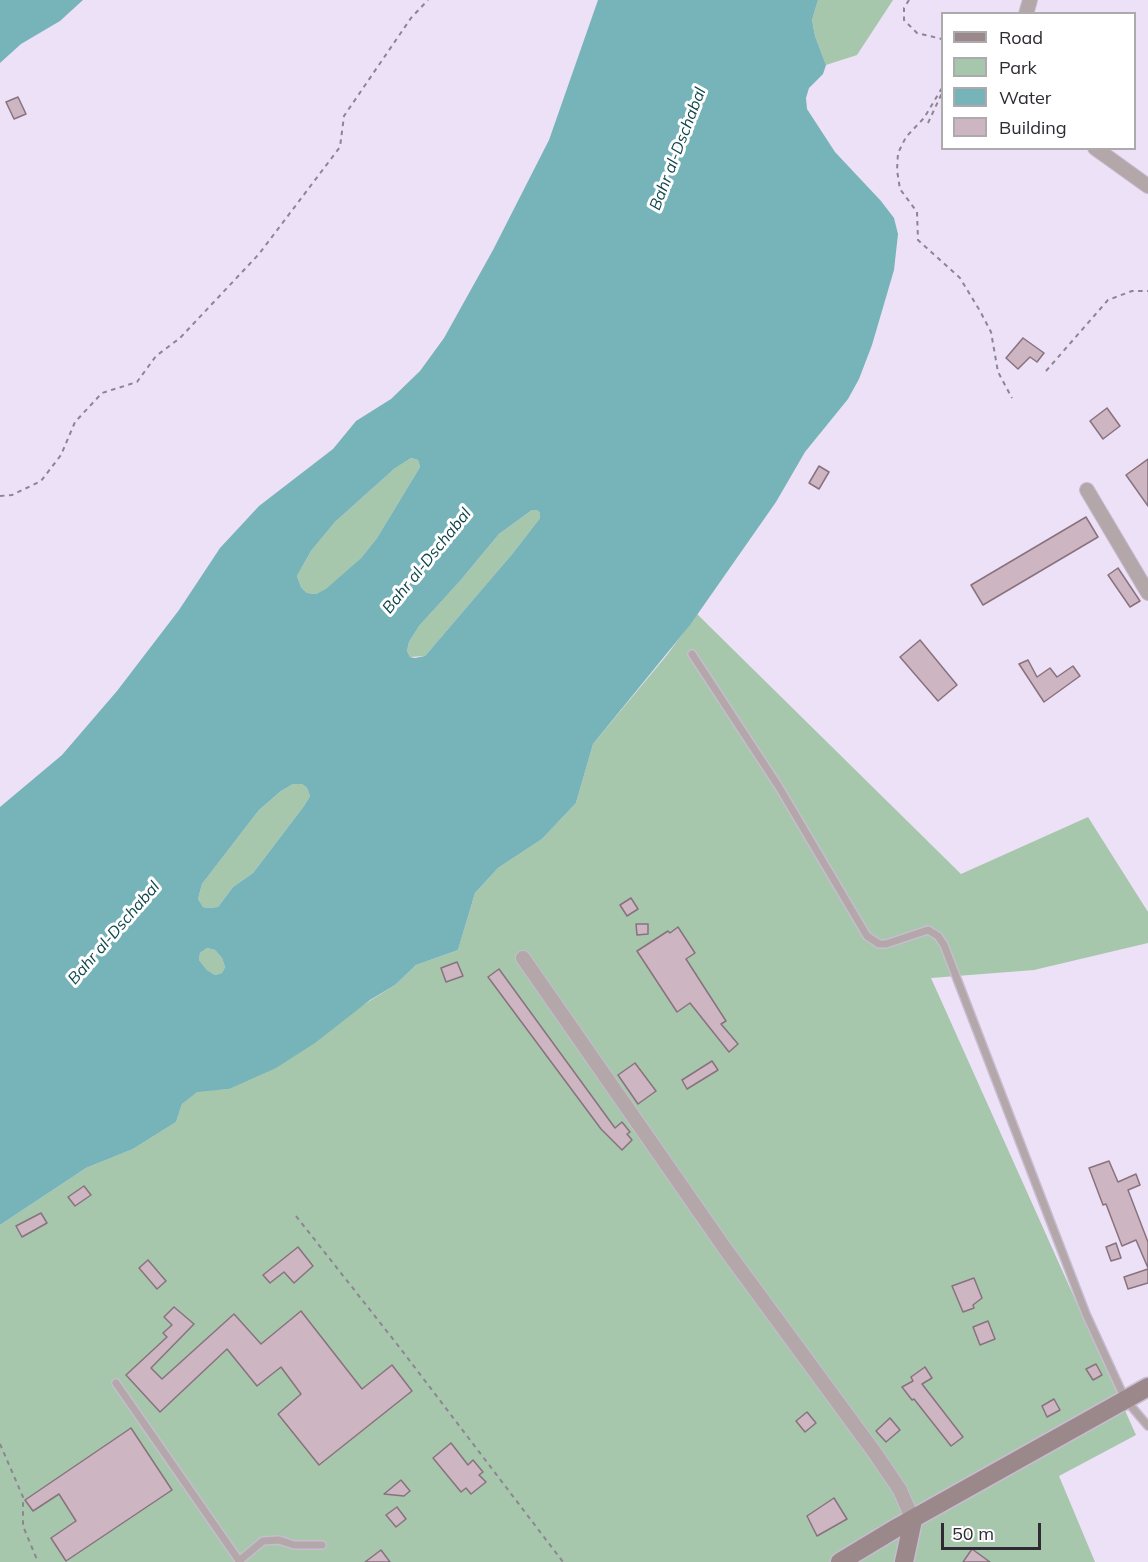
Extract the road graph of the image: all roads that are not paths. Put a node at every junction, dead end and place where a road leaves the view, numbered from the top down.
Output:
1 (1098, 150) edge
2 (1148, 186) edge
3 (1087, 490) dead end
4 (1148, 593) edge
5 (692, 654) dead end
6 (523, 958) dead end
7 (116, 1383) dead end
8 (1148, 1387) edge
9 (1125, 1398) junction
10 (1148, 1426) edge
11 (913, 1520) junction
12 (322, 1545) dead end
13 (240, 1561) edge
14 (840, 1562) edge
15 (904, 1562) edge

1 - 2 street
3 - 4 street
5 - 9 lane
6 - 11 street
7 - 13 lane
8 - 9 main road
9 - 10 lane
9 - 11 main road
11 - 14 main road
11 - 15 main road
12 - 13 lane

